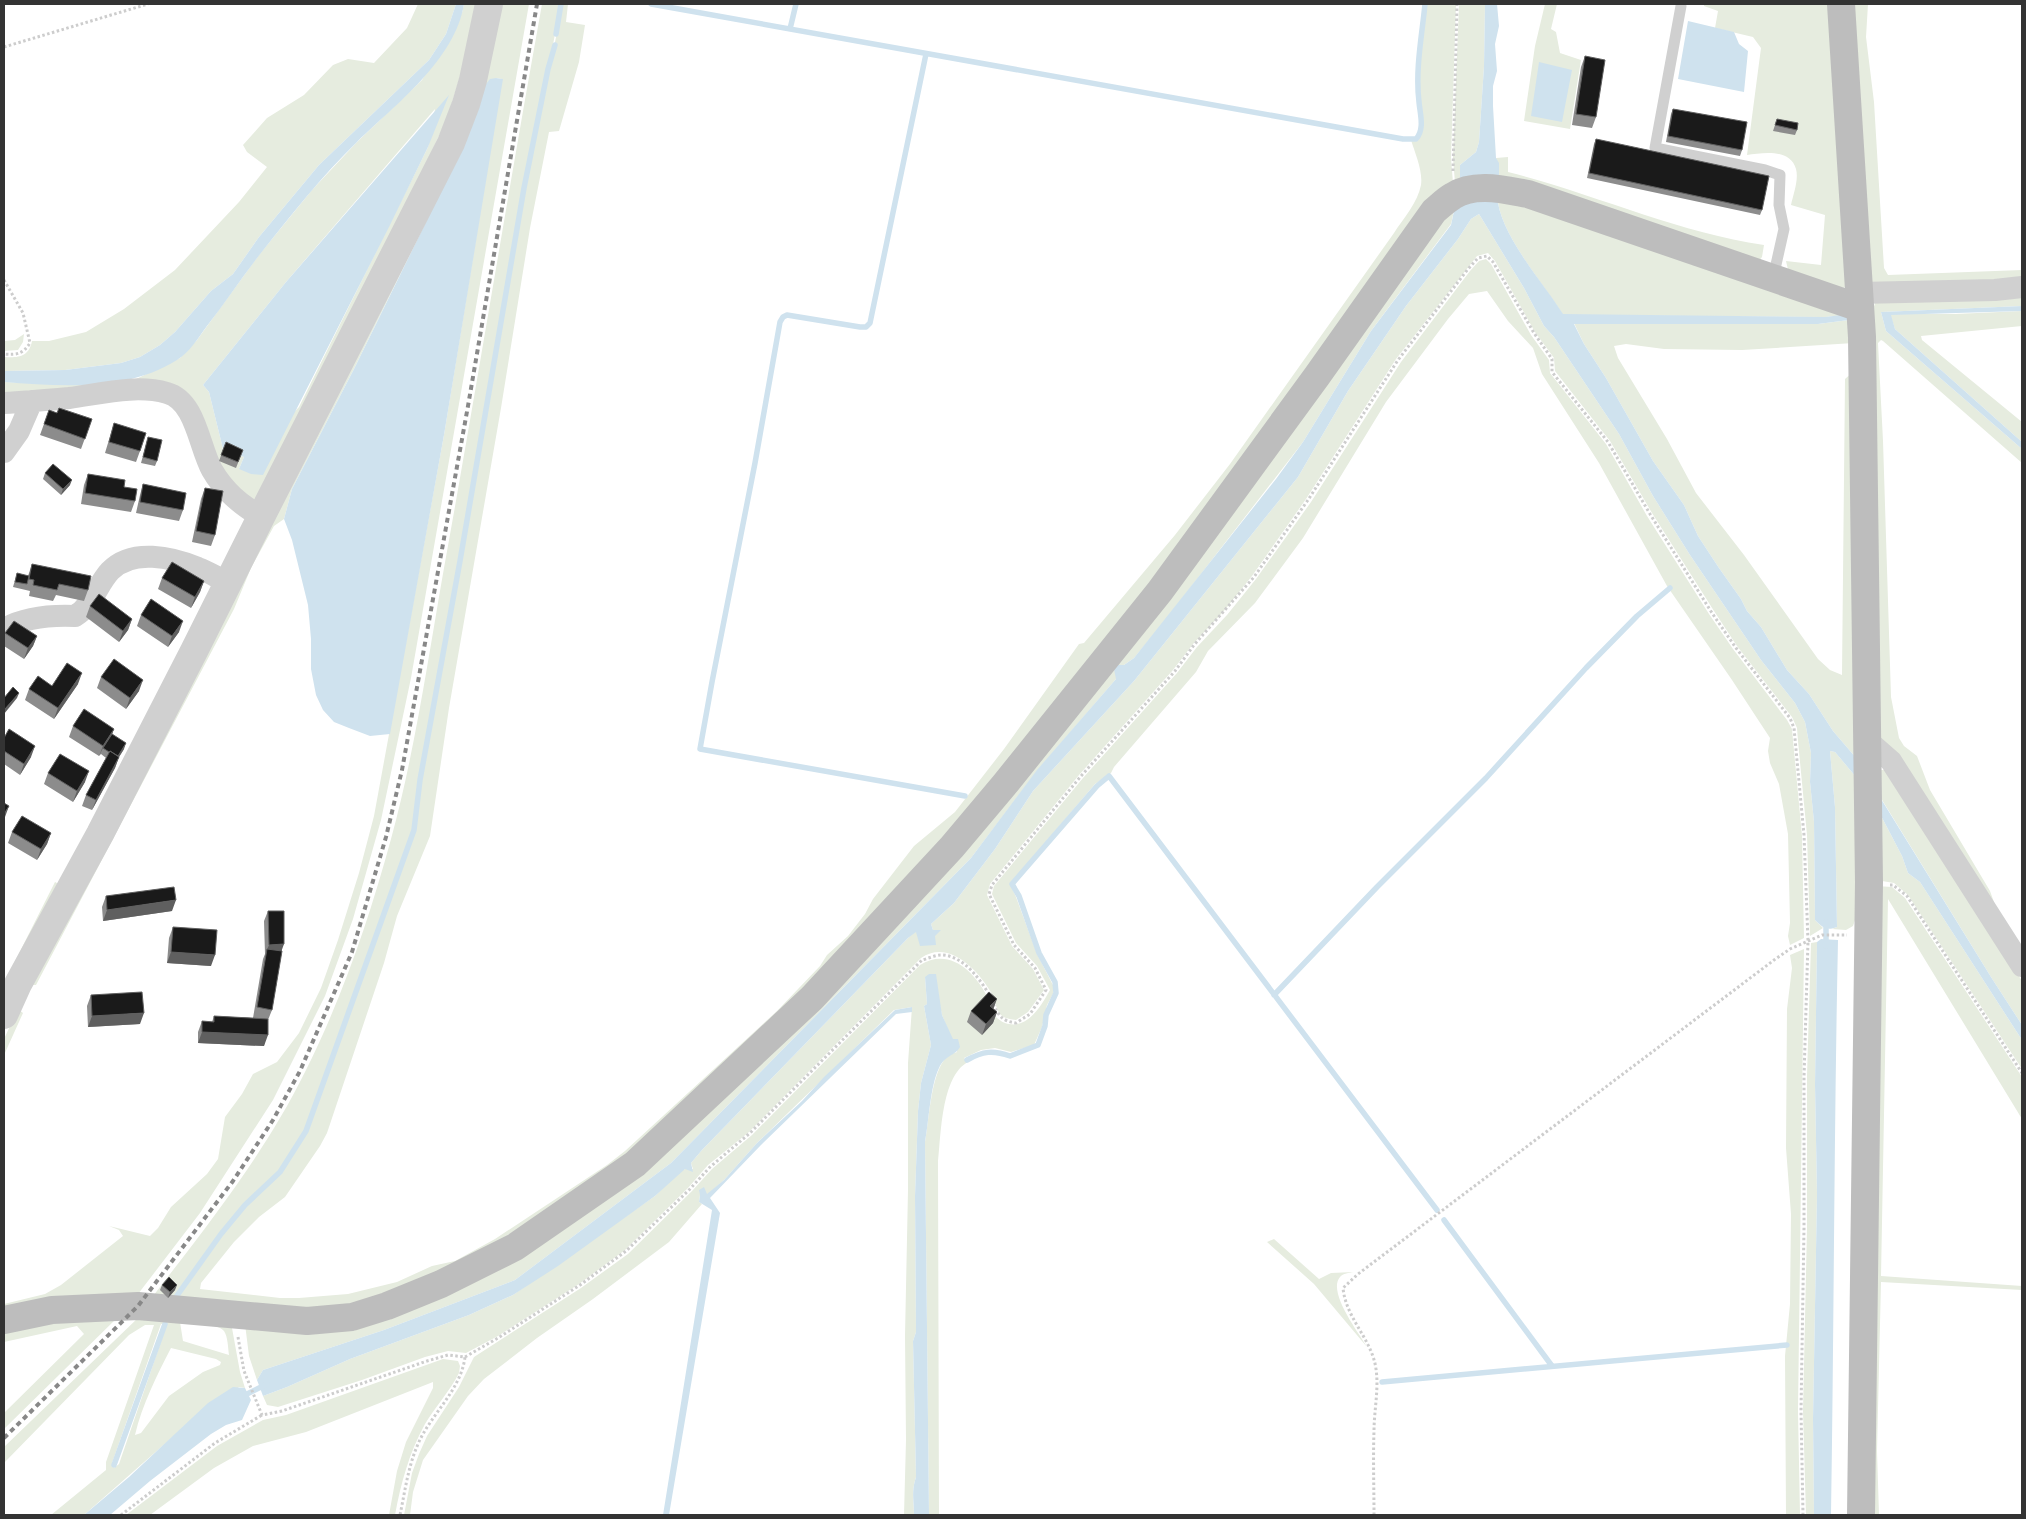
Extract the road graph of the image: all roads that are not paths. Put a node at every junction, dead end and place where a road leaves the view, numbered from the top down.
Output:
1 (489, 4) edge
2 (1841, 4) edge
3 (1681, 6) dead end
4 (1773, 278) junction
5 (2022, 287) edge
6 (1861, 312) junction
7 (32, 401) junction
8 (4, 403) edge
9 (4, 452) edge
10 (261, 517) junction
11 (229, 582) junction
12 (4, 629) edge
13 (1867, 751) junction
14 (2022, 966) edge
15 (4, 1015) edge
16 (4, 1320) edge
17 (1861, 1515) edge

1 - 10 street
2 - 6 main road
3 - 4 lane
4 - 6 main road
4 - 16 main road
5 - 6 street
6 - 13 main road
7 - 8 street
7 - 9 street
7 - 10 street
10 - 11 street
11 - 12 street
11 - 15 street
13 - 14 street
13 - 17 main road

